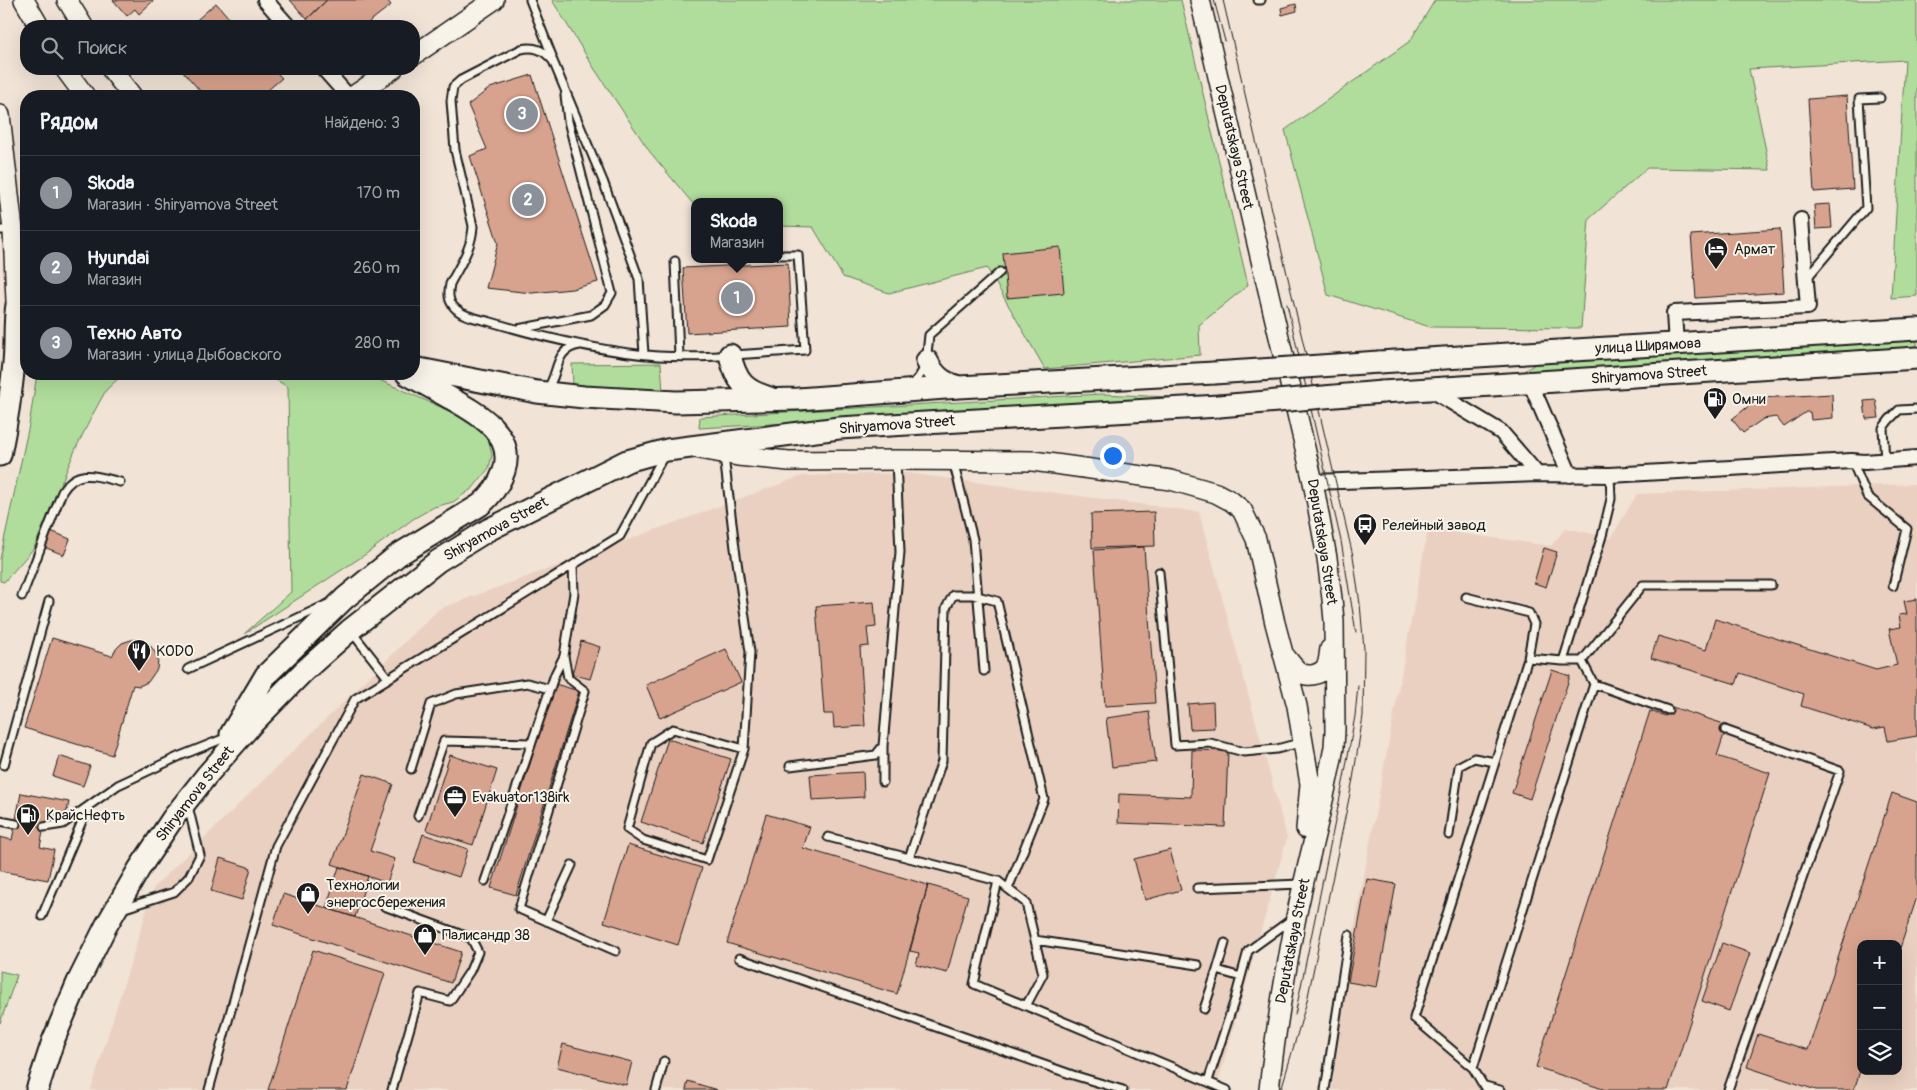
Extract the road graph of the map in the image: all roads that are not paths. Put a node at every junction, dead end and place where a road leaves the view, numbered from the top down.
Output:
1 (24, 0) edge
2 (67, 0) edge
3 (265, 0) edge
4 (530, 0) edge
5 (1200, 0) edge
6 (482, 3) edge
7 (36, 20) edge
8 (79, 20) edge
9 (283, 20) edge
10 (420, 50) edge
11 (553, 61) junction
12 (69, 75) edge
13 (116, 75) edge
14 (329, 75) edge
15 (384, 75) edge
16 (564, 84) junction
17 (81, 90) edge
18 (127, 90) edge
19 (343, 90) edge
20 (362, 90) edge
21 (1880, 98) dead end
22 (0, 115) edge
23 (3, 169) edge
24 (5, 202) edge
25 (1801, 220) dead end
26 (6, 230) edge
27 (783, 255) edge
28 (675, 261) dead end
29 (1000, 272) dead end
30 (1806, 280) junction
31 (20, 292) edge
32 (16, 306) junction
33 (1917, 329) edge
34 (516, 330) junction
35 (1676, 344) junction
36 (582, 345) junction
37 (644, 354) junction
38 (730, 355) junction
39 (1490, 355) junction
40 (679, 356) junction
41 (1917, 358) edge
42 (927, 361) junction
43 (420, 369) edge
44 (418, 380) edge
45 (1530, 382) junction
46 (1492, 385) junction
47 (959, 387) junction
48 (1430, 389) junction
49 (537, 392) junction
50 (886, 392) junction
51 (798, 399) junction
52 (1917, 409) edge
53 (689, 447) junction
54 (667, 450) junction
55 (724, 453) junction
56 (0, 456) edge
57 (1917, 458) edge
58 (896, 460) junction
59 (952, 460) junction
60 (1851, 461) junction
61 (1885, 461) junction
62 (1538, 474) junction
63 (1610, 475) junction
64 (1570, 476) junction
65 (120, 482) dead end
66 (1313, 482) junction
67 (573, 565) junction
68 (1159, 572) dead end
69 (1771, 584) dead end
70 (1893, 586) dead end
71 (22, 596) dead end
72 (978, 596) junction
73 (1466, 597) dead end
74 (345, 598) junction
75 (49, 601) dead end
76 (1334, 621) junction
77 (350, 630) junction
78 (1282, 654) junction
79 (564, 656) junction
80 (1528, 658) junction
81 (1563, 661) junction
82 (1582, 661) junction
83 (188, 670) dead end
84 (984, 671) dead end
85 (388, 678) junction
86 (1594, 684) junction
87 (550, 689) junction
88 (1668, 710) dead end
89 (1725, 730) dead end
90 (230, 736) junction
91 (1303, 742) junction
92 (531, 743) junction
93 (883, 746) junction
94 (744, 749) junction
95 (1495, 762) junction
96 (4, 765) dead end
97 (790, 766) dead end
98 (410, 768) dead end
99 (207, 775) junction
100 (883, 782) dead end
101 (187, 800) junction
102 (88, 807) junction
103 (418, 816) dead end
104 (0, 821) edge
105 (16, 824) dead end
106 (44, 827) dead end
107 (1449, 835) dead end
108 (828, 837) dead end
109 (909, 858) junction
110 (572, 865) dead end
111 (485, 881) dead end
112 (998, 881) junction
113 (1303, 884) junction
114 (1197, 888) dead end
115 (1008, 889) junction
116 (384, 906) dead end
117 (1298, 910) junction
118 (114, 912) junction
119 (42, 916) dead end
120 (546, 921) junction
121 (1349, 935) dead end
122 (1035, 940) junction
123 (1225, 943) dead end
124 (616, 951) dead end
125 (740, 958) dead end
126 (1198, 965) dead end
127 (1217, 970) junction
128 (1241, 977) junction
129 (1026, 1006) junction
130 (1204, 1009) dead end
131 (664, 1061) dead end
132 (1473, 1068) junction
133 (1208, 1081) junction
134 (1485, 1088) edge
135 (1224, 1089) edge
136 (38, 1090) edge
137 (209, 1090) edge
138 (392, 1090) edge
139 (656, 1090) edge
140 (1123, 1090) edge
141 (1269, 1090) edge
142 (1325, 1090) edge
143 (1500, 1090) edge
144 (1728, 1090) edge

1 - 7 main road
2 - 8 main road
3 - 9 street
4 - 11 lane
5 - 66 main road, Deputatskaya Street
6 - 10 main road
11 - 16 lane
11 - 34 lane
12 - 17 main road
13 - 18 main road
14 - 19 street
15 - 20 main road
16 - 34 lane
16 - 37 lane
21 - 30 lane
22 - 23 main road
23 - 24 main road
24 - 26 main road
25 - 30 street
26 - 32 main road
27 - 38 lane
28 - 40 lane
29 - 42 lane
30 - 35 street
31 - 32 main road
32 - 56 main road
33 - 35 main road, улица Ширямова
34 - 36 lane
35 - 39 main road, улица Ширямова
36 - 37 lane
36 - 49 lane
37 - 40 lane
38 - 40 lane
38 - 51 main road
39 - 46 main road
39 - 47 main road, улица Ширямова, bridge
41 - 45 main road, Shiryamova Street
42 - 47 main road
42 - 50 lane
43 - 49 main road
44 - 74 main road
45 - 46 main road, Shiryamova Street
45 - 64 street
46 - 48 main road, Shiryamova Street
47 - 50 main road, улица Ширямова
48 - 53 main road, Shiryamova Street, bridge
48 - 62 street
49 - 51 main road
50 - 51 main road, улица Ширямова
52 - 61 lane
53 - 54 main road, Shiryamova Street
53 - 55 main road
54 - 67 lane
54 - 77 main road, Shiryamova Street
55 - 58 main road
55 - 94 lane
57 - 61 street
58 - 59 main road
58 - 93 lane
59 - 72 lane
59 - 78 main road
60 - 61 street
60 - 63 street
60 - 70 lane
62 - 64 street
62 - 66 street
63 - 64 street
63 - 81 lane
65 - 71 lane
66 - 76 main road, Deputatskaya Street
67 - 79 lane
67 - 85 lane
68 - 91 lane
69 - 82 lane
72 - 84 lane
72 - 109 lane
72 - 115 lane
73 - 80 lane
74 - 83 lane
74 - 90 main road
75 - 96 lane
76 - 78 main road
76 - 113 main road, Deputatskaya Street
77 - 85 lane
77 - 99 main road, Shiryamova Street
78 - 91 main road
79 - 87 lane
79 - 120 lane
80 - 81 lane
80 - 95 lane
81 - 82 lane
82 - 86 lane
85 - 137 lane
86 - 88 lane
86 - 132 lane
87 - 92 lane
87 - 98 lane
89 - 144 lane
90 - 99 main road
90 - 102 lane
91 - 113 main road
92 - 103 lane
92 - 111 lane
93 - 97 lane
93 - 100 lane
94 - 94 lane
95 - 107 lane
95 - 132 lane
99 - 101 main road, Shiryamova Street
101 - 118 main road, Shiryamova Street
101 - 118 lane
102 - 106 lane
102 - 119 lane
104 - 105 lane
108 - 109 lane
109 - 112 lane
110 - 120 lane
112 - 115 lane
112 - 129 lane
113 - 114 lane
113 - 117 main road, Deputatskaya Street
115 - 122 lane
116 - 138 lane
117 - 128 lane
117 - 141 main road, Deputatskaya Street
118 - 136 main road, Shiryamova Street
120 - 124 lane
121 - 142 lane
122 - 126 lane
122 - 129 lane
123 - 127 lane
125 - 140 lane
127 - 128 lane
127 - 130 lane
128 - 133 lane
129 - 133 lane
131 - 139 lane
132 - 134 lane
133 - 135 lane
134 - 143 lane

